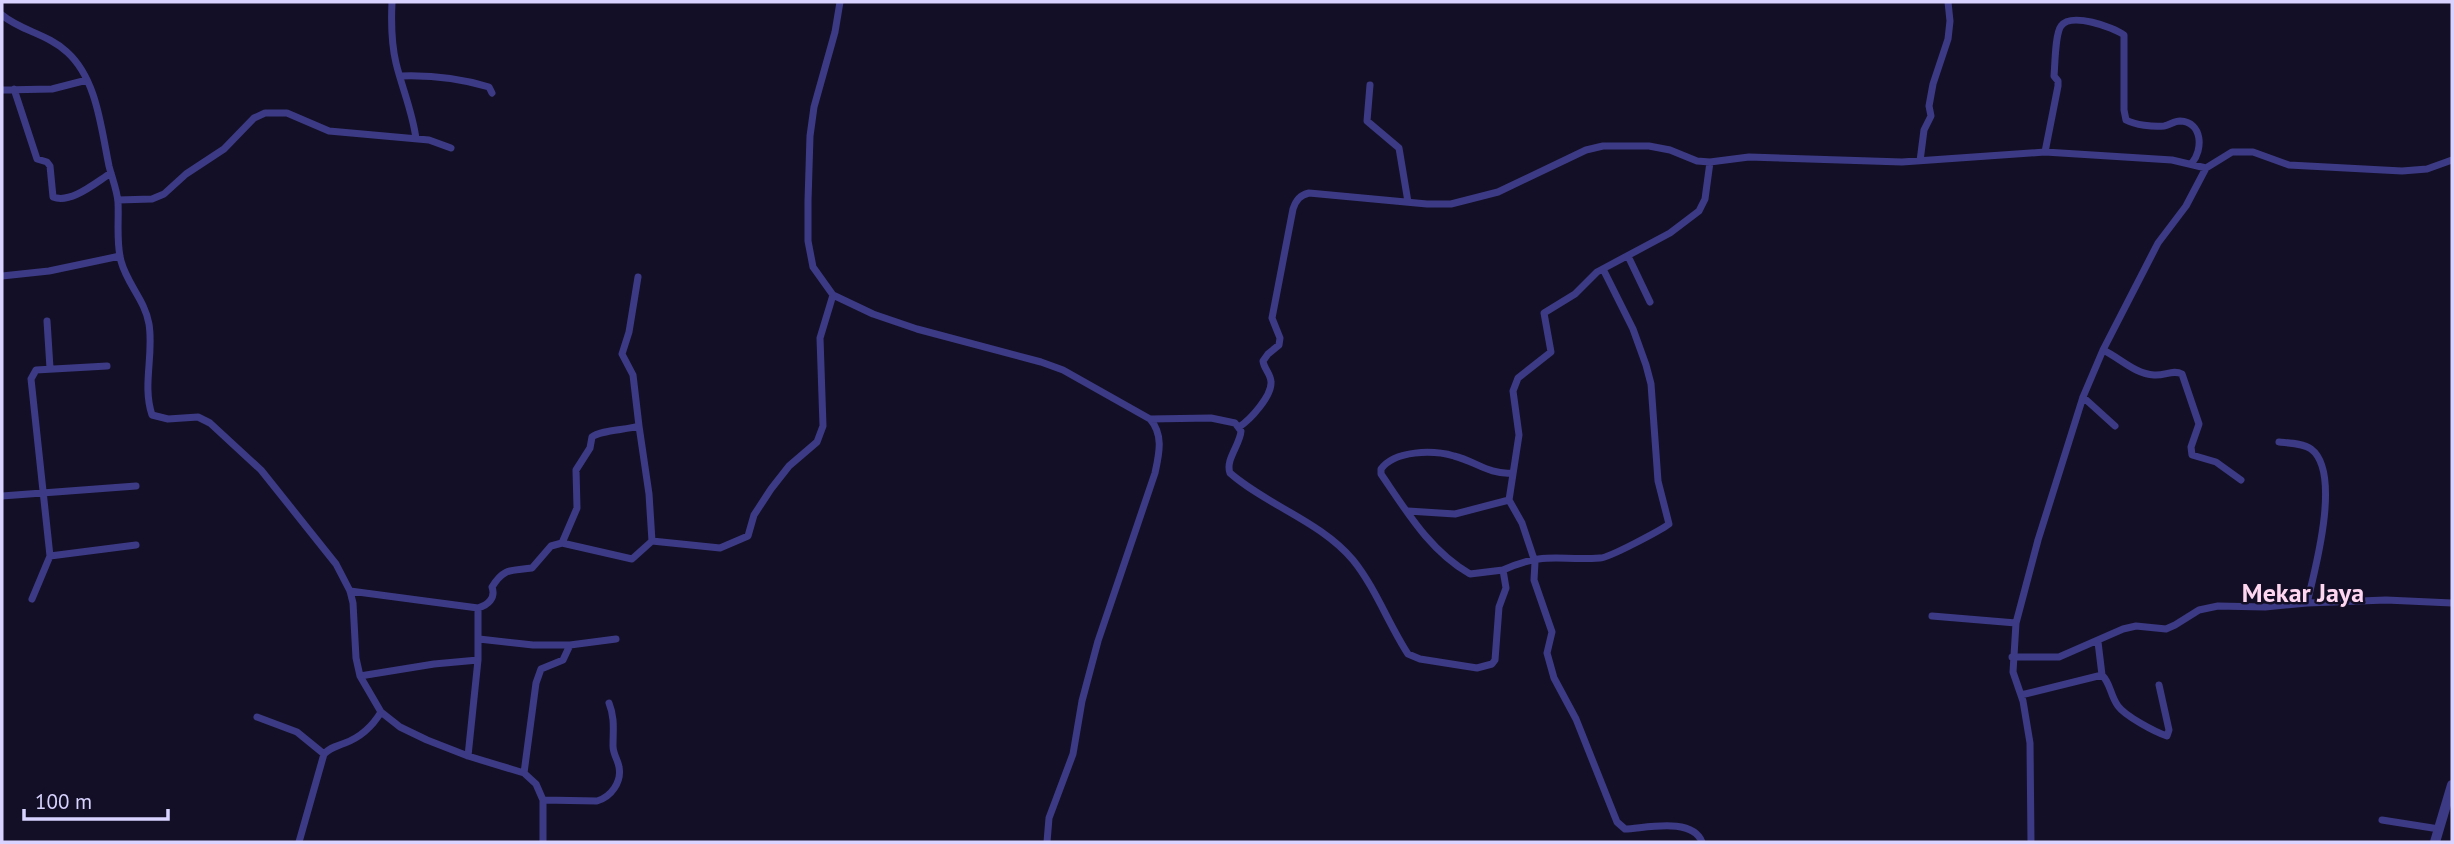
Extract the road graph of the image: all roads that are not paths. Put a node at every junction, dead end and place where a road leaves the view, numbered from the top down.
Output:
1 (391, 2) edge
2 (840, 2) edge
3 (1948, 2) edge
4 (2, 15) edge
5 (401, 76) junction
6 (86, 80) junction
7 (1370, 85) dead end
8 (14, 89) junction
9 (2, 90) edge
10 (492, 93) dead end
11 (416, 139) junction
12 (451, 148) dead end
13 (2045, 152) junction
14 (2452, 160) edge
15 (1920, 161) junction
16 (1710, 162) junction
17 (2192, 163) junction
18 (2206, 168) junction
19 (111, 173) junction
20 (118, 200) junction
21 (1408, 202) junction
22 (120, 256) junction
23 (1628, 256) junction
24 (1603, 269) junction
25 (2, 276) edge
26 (638, 277) dead end
27 (833, 295) junction
28 (1650, 302) dead end
29 (47, 321) dead end
30 (2103, 350) junction
31 (107, 366) dead end
32 (50, 368) junction
33 (2083, 397) junction
34 (1150, 419) junction
35 (639, 426) junction
36 (2115, 426) dead end
37 (1239, 427) junction
38 (2278, 442) dead end
39 (1512, 473) junction
40 (2241, 480) dead end
41 (136, 486) dead end
42 (42, 494) junction
43 (2, 496) edge
44 (1508, 500) junction
45 (1408, 511) junction
46 (652, 541) junction
47 (562, 543) junction
48 (136, 545) dead end
49 (50, 556) junction
50 (1534, 558) junction
51 (1503, 570) junction
52 (350, 591) junction
53 (32, 599) dead end
54 (2307, 603) junction
55 (2452, 603) edge
56 (478, 608) junction
57 (1932, 616) dead end
58 (2016, 623) junction
59 (479, 639) junction
60 (616, 639) dead end
61 (2098, 642) junction
62 (570, 645) junction
63 (2012, 657) junction
64 (478, 660) junction
65 (2102, 675) junction
66 (360, 676) junction
67 (2159, 685) dead end
68 (2021, 695) junction
69 (609, 703) dead end
70 (380, 712) junction
71 (257, 717) dead end
72 (324, 754) junction
73 (468, 756) junction
74 (524, 773) junction
75 (2452, 785) edge
76 (543, 800) junction
77 (2382, 820) dead end
78 (2439, 829) junction
79 (299, 842) edge
80 (543, 842) edge
81 (1047, 842) edge
82 (1702, 842) edge
83 (2031, 842) edge
84 (2435, 842) edge

1 - 5 street
2 - 27 street
3 - 15 street
4 - 6 street
5 - 10 street
5 - 11 street
6 - 8 street
6 - 19 street
7 - 21 street
8 - 9 street
8 - 19 street
11 - 12 street
11 - 20 street
13 - 15 street
13 - 17 street
13 - 17 street
14 - 18 street
15 - 16 street
16 - 21 street
16 - 23 street
17 - 18 street
18 - 30 street
19 - 20 street
20 - 22 street
21 - 37 street
22 - 25 street
22 - 52 street
23 - 24 street
23 - 28 street
24 - 39 street
24 - 50 street
26 - 35 street
27 - 34 street
27 - 46 street
29 - 32 street
30 - 33 street
30 - 40 street
31 - 32 street
32 - 42 street
33 - 36 street
33 - 58 street
34 - 37 street
34 - 81 street
35 - 46 street
35 - 47 street
37 - 51 street
38 - 54 street
39 - 44 street
39 - 45 street
41 - 42 street
42 - 43 street
42 - 49 street
44 - 45 street
44 - 50 street
45 - 51 street
46 - 47 street
47 - 56 street
48 - 49 street
49 - 53 street
50 - 51 street
50 - 82 street
52 - 56 street
52 - 66 street
54 - 55 street
54 - 61 street
56 - 59 street
57 - 58 street
58 - 63 street
59 - 62 street
59 - 64 street
60 - 62 street
61 - 63 street
61 - 65 street
62 - 74 street
63 - 68 street
64 - 66 street
64 - 73 street
65 - 67 street
65 - 68 street
66 - 70 street
68 - 83 street
69 - 76 street
70 - 72 street
70 - 73 street
71 - 72 street
72 - 79 street
73 - 74 street
74 - 76 street
75 - 78 street
76 - 80 street
77 - 78 street
78 - 84 street

